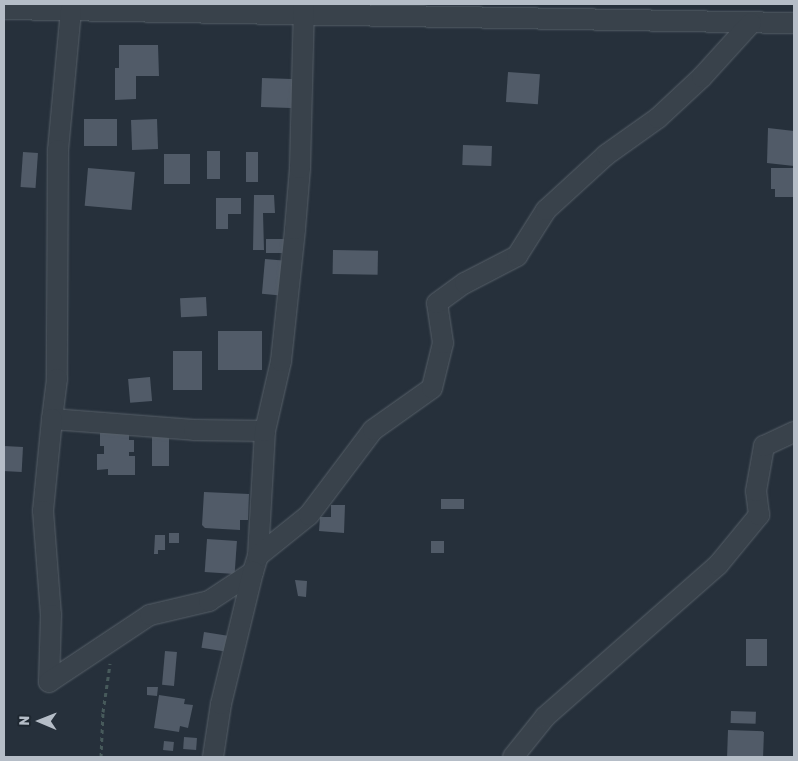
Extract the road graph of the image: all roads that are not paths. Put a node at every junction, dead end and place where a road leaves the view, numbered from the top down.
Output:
1 (303, 8) edge
2 (4, 9) edge
3 (71, 10) junction
4 (448, 10) edge
5 (751, 23) junction
6 (794, 23) edge
7 (52, 419) junction
8 (265, 431) junction
9 (794, 432) edge
10 (256, 564) junction
11 (213, 757) edge
12 (513, 757) edge

1 - 3 street
1 - 4 street
1 - 8 street
2 - 3 street
3 - 7 street
4 - 5 street
5 - 6 street
5 - 10 street
7 - 8 street
7 - 10 street
8 - 10 street
9 - 12 street
10 - 11 street

